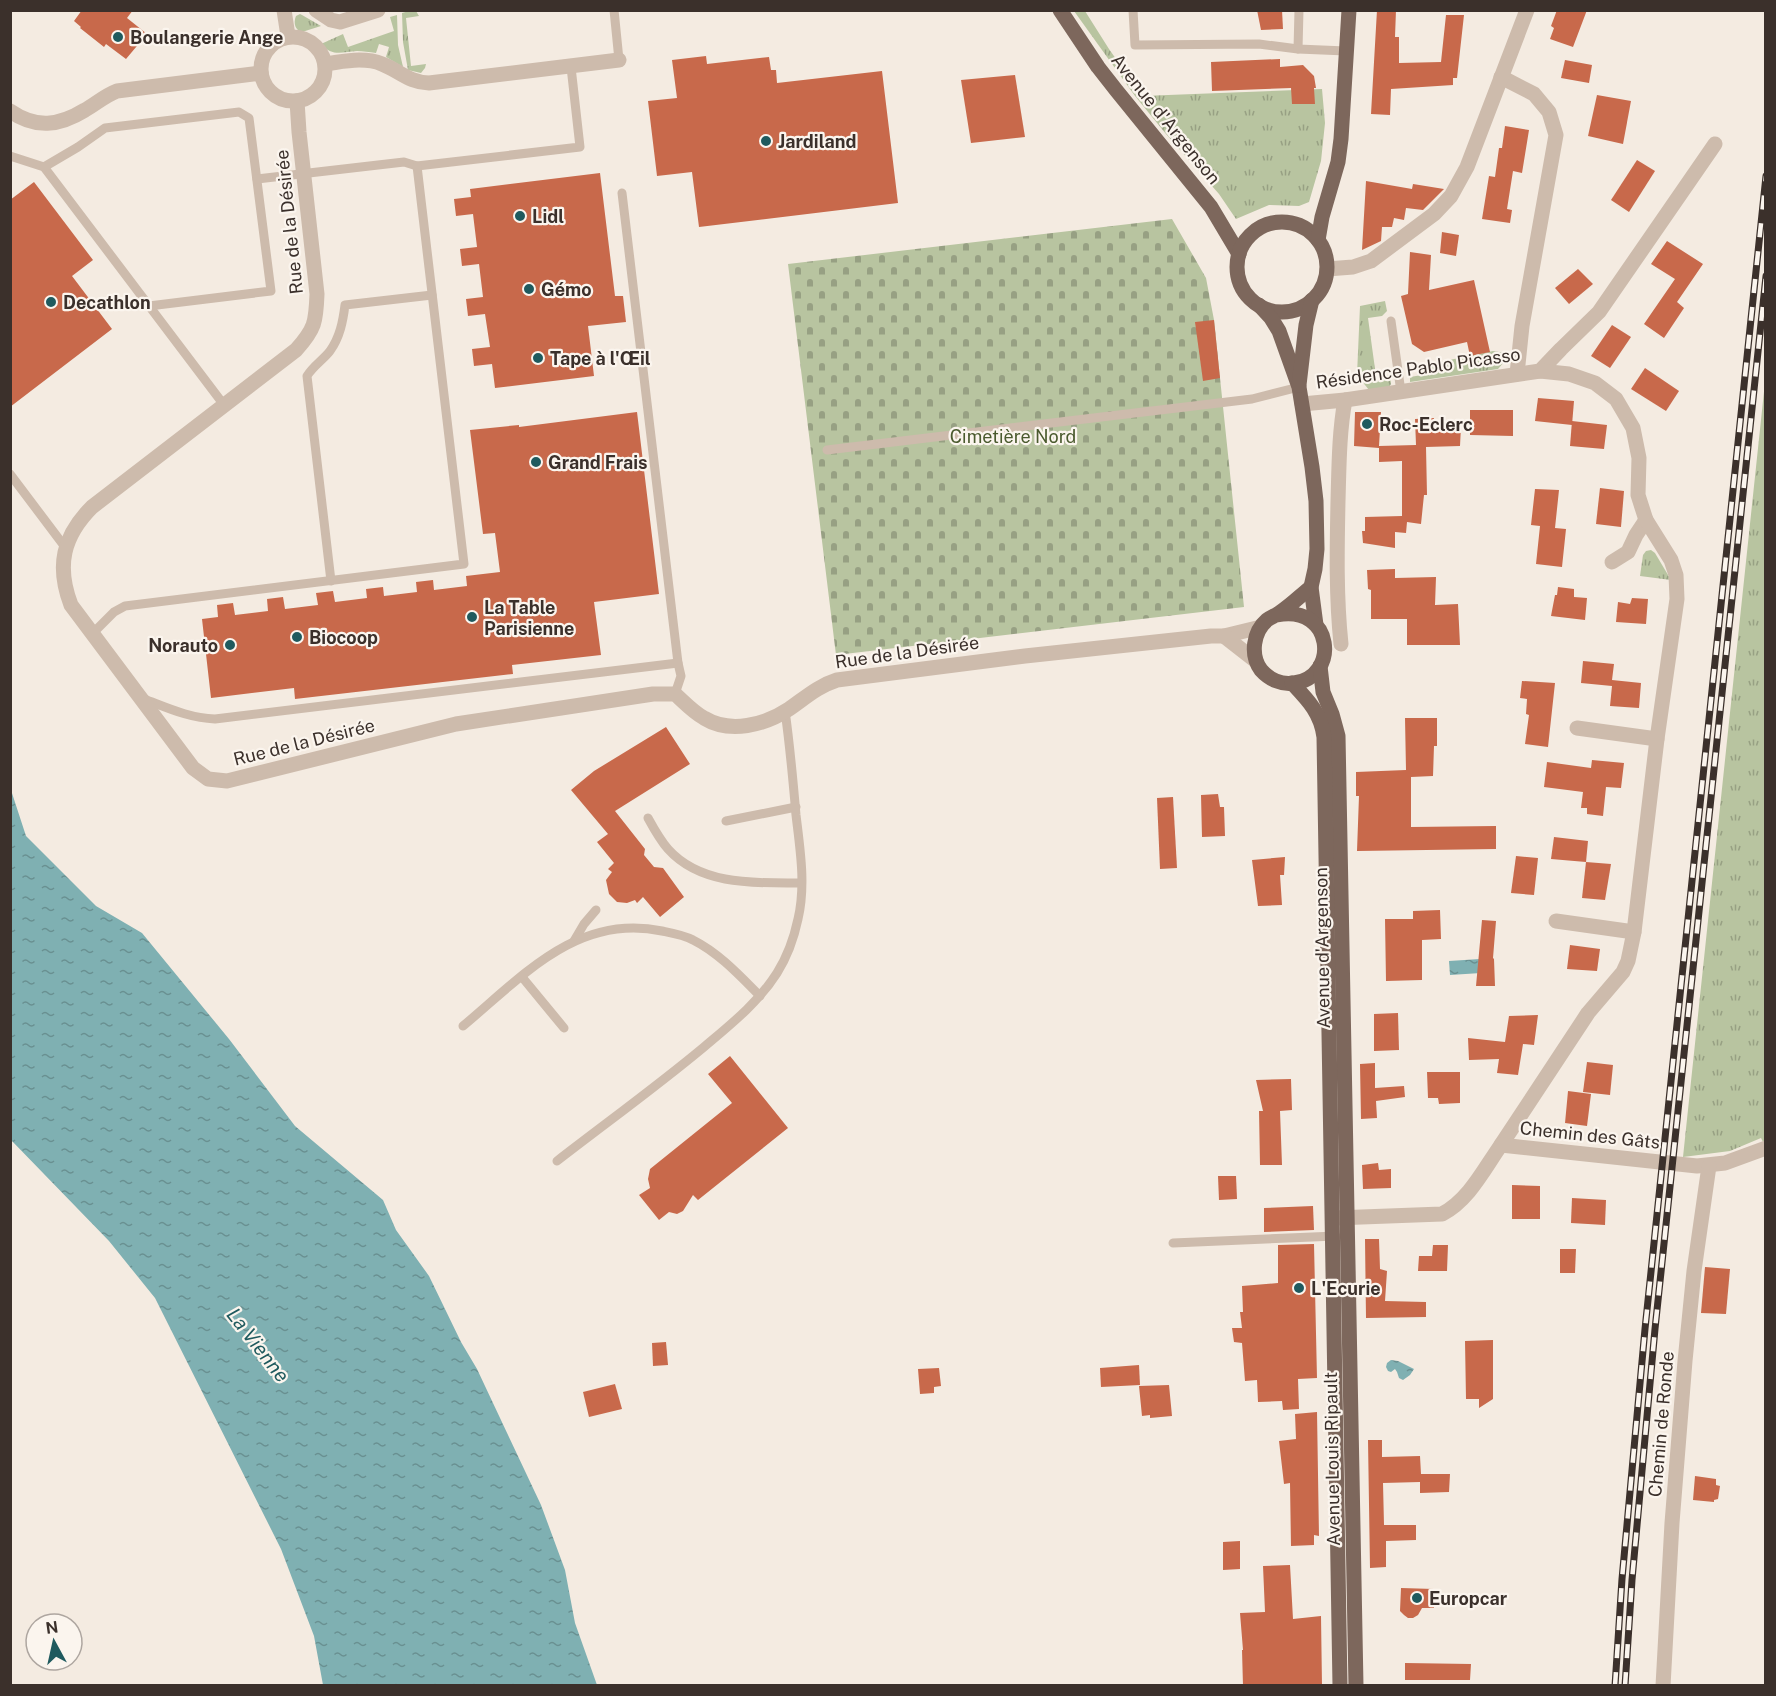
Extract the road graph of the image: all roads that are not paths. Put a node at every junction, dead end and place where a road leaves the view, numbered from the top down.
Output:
1 (284, 10) edge
2 (316, 10) edge
3 (378, 10) edge
4 (614, 10) edge
5 (1060, 10) edge
6 (1133, 10) edge
7 (1299, 10) edge
8 (1349, 10) edge
9 (1527, 10) edge
10 (288, 36) junction
11 (1298, 49) junction
12 (1346, 51) junction
13 (619, 60) joint
14 (326, 64) junction
15 (571, 66) junction
16 (261, 73) junction
17 (1502, 77) junction
18 (297, 101) junction
19 (10, 111) edge
20 (1715, 144) dead end
21 (10, 156) edge
22 (417, 166) junction
23 (44, 167) junction
24 (304, 174) junction
25 (257, 178) junction
26 (622, 194) dead end
27 (1318, 240) junction
28 (1239, 254) junction
29 (1327, 268) junction
30 (432, 295) junction
31 (1312, 300) junction
32 (1259, 305) junction
33 (148, 306) junction
34 (1391, 321) dead end
35 (1540, 371) junction
36 (1517, 374) junction
37 (1299, 387) junction
38 (1401, 392) junction
39 (1345, 400) junction
40 (1302, 404) junction
41 (224, 405) junction
42 (826, 450) dead end
43 (10, 474) edge
44 (1646, 520) junction
45 (66, 547) junction
46 (1612, 562) dead end
47 (331, 581) junction
48 (1311, 587) junction
49 (1277, 615) junction
50 (1316, 624) junction
51 (1261, 627) junction
52 (92, 634) junction
53 (1224, 636) junction
54 (1341, 644) dead end
55 (1256, 661) junction
56 (678, 663) junction
57 (1320, 666) junction
58 (1293, 683) junction
59 (675, 694) junction
60 (140, 697) junction
61 (785, 711) junction
62 (1577, 728) dead end
63 (1657, 739) junction
64 (796, 807) junction
65 (648, 818) dead end
66 (726, 821) dead end
67 (801, 883) junction
68 (596, 910) dead end
69 (1556, 921) dead end
70 (1634, 932) junction
71 (574, 940) junction
72 (522, 977) junction
73 (760, 996) junction
74 (463, 1026) dead end
75 (564, 1028) dead end
76 (1501, 1145) junction
77 (1766, 1148) edge
78 (557, 1161) dead end
79 (1709, 1166) junction
80 (1340, 1228) junction
81 (1173, 1243) dead end
82 (1340, 1686) edge
83 (1356, 1686) edge
84 (1663, 1686) edge

1 - 10 street
2 - 3 street
4 - 13 lane
5 - 28 main road, Avenue d'Argenson
6 - 11 lane
7 - 11 lane
8 - 12 main road
9 - 17 street
10 - 14 street
10 - 16 street
11 - 12 lane
12 - 27 main road
13 - 15 street
14 - 15 street
14 - 18 street
15 - 22 lane
16 - 18 street
16 - 19 street
17 - 29 street
17 - 36 street
18 - 24 street, Rue de la Désirée
20 - 35 street, Résidence Pablo Picasso
21 - 23 lane
22 - 24 lane
22 - 30 lane
23 - 25 lane
23 - 33 lane
24 - 25 lane
24 - 41 street, Rue de la Désirée
25 - 33 lane
26 - 56 lane
27 - 28 main road
27 - 29 main road
28 - 32 main road
29 - 31 main road
30 - 47 lane
30 - 47 lane
31 - 32 main road
31 - 37 main road
32 - 37 main road
33 - 41 lane
34 - 38 lane
35 - 36 street, Résidence Pablo Picasso
35 - 44 street, Résidence Pablo Picasso
36 - 38 street, Résidence Pablo Picasso
37 - 40 main road
37 - 42 lane
38 - 39 street, Résidence Pablo Picasso
39 - 40 street, Résidence Pablo Picasso
39 - 54 street
40 - 48 main road
41 - 45 street, Rue de la Désirée
43 - 45 lane
44 - 46 street
44 - 63 street, Résidence Pablo Picasso
45 - 52 street, Rue de la Désirée
47 - 52 lane
48 - 49 main road
48 - 50 main road
49 - 50 main road
49 - 51 main road
50 - 57 main road
51 - 53 street, Rue de la Désirée
51 - 55 main road
52 - 60 street, Rue de la Désirée
53 - 55 street
53 - 61 street, Rue de la Désirée
55 - 58 main road
56 - 59 lane
56 - 60 lane
57 - 58 main road
57 - 80 main road, Avenue d'Argenson
58 - 80 main road, Avenue d'Argenson
59 - 60 street, Rue de la Désirée
59 - 61 street, Rue de la Désirée
61 - 64 lane
62 - 63 street
63 - 70 street, Résidence Pablo Picasso
64 - 66 lane
64 - 67 lane
65 - 67 lane
67 - 73 lane
68 - 71 lane
69 - 70 street
70 - 76 street, Résidence Pablo Picasso
71 - 72 lane
71 - 73 lane
72 - 74 lane
72 - 75 lane
73 - 78 lane
76 - 79 street, Chemin des Gâts
76 - 80 street, Chemin des Gâts
77 - 79 street, Chemin des Gâts
79 - 84 street, Chemin de Ronde
80 - 81 lane
80 - 82 main road, Avenue Louis Ripault
80 - 83 main road, Avenue Louis Ripault

